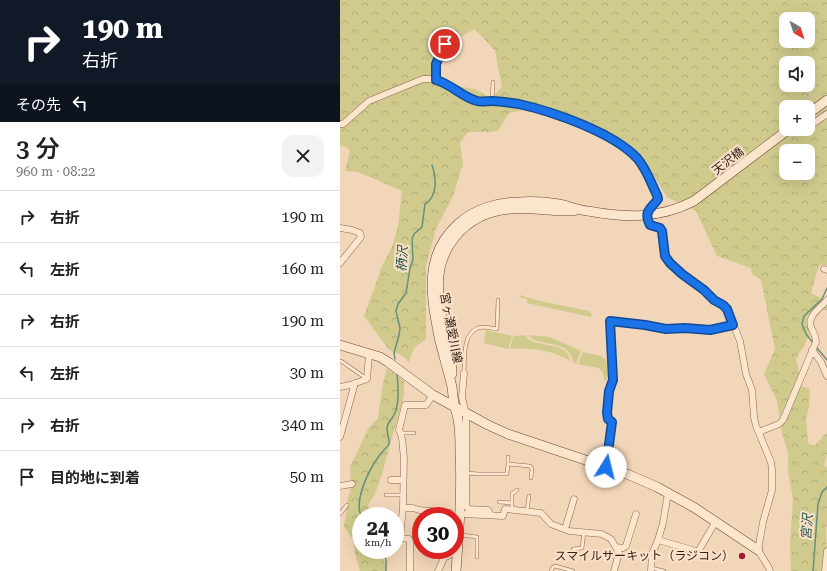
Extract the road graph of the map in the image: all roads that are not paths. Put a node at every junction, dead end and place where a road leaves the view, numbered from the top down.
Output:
1 (454, 34) dead end
2 (436, 80) junction
3 (494, 82) dead end
4 (827, 100) edge
5 (492, 101) junction
6 (815, 109) edge
7 (827, 114) edge
8 (815, 122) edge
9 (340, 124) edge
10 (780, 136) edge
11 (717, 185) joint
12 (647, 216) junction
13 (340, 228) edge
14 (340, 263) edge
15 (498, 300) dead end
16 (827, 300) edge
17 (733, 325) junction
18 (340, 345) edge
19 (812, 350) junction
20 (369, 354) junction
21 (341, 361) edge
22 (464, 373) joint
23 (827, 376) edge
24 (366, 379) junction
25 (355, 383) junction
26 (340, 387) edge
27 (433, 395) junction
28 (455, 408) junction
29 (466, 415) junction
30 (341, 429) edge
31 (758, 432) junction
32 (402, 433) junction
33 (414, 433) dead end
34 (340, 437) edge
35 (508, 457) dead end
36 (508, 464) junction
37 (606, 467) junction
38 (467, 473) junction
39 (492, 474) junction
40 (531, 478) dead end
41 (492, 479) dead end
42 (391, 480) dead end
43 (403, 480) junction
44 (352, 484) dead end
45 (340, 486) edge
46 (517, 490) dead end
47 (668, 493) junction
48 (386, 495) dead end
49 (402, 495) junction
50 (529, 496) dead end
51 (499, 502) dead end
52 (575, 503) dead end
53 (346, 505) dead end
54 (512, 506) junction
55 (403, 507) edge
56 (452, 507) edge
57 (463, 507) edge
58 (463, 507) edge
59 (464, 509) edge
60 (527, 511) junction
61 (340, 514) edge
62 (637, 518) dead end
63 (716, 521) junction
64 (565, 529) junction
65 (584, 532) junction
66 (464, 536) edge
67 (404, 538) edge
68 (658, 540) junction
69 (616, 547) junction
70 (573, 548) dead end
71 (758, 550) junction
72 (827, 551) edge
73 (477, 557) dead end
74 (444, 559) edge
75 (451, 559) edge
76 (457, 559) edge
77 (651, 569) edge
78 (410, 571) edge
79 (438, 571) edge
80 (452, 571) edge
81 (456, 571) edge
82 (551, 571) edge
83 (574, 571) edge
84 (614, 571) edge
85 (664, 571) edge
86 (770, 571) edge
87 (825, 571) edge

1 - 2 street
2 - 5 street
2 - 9 street
3 - 5 lane
4 - 6 main road
5 - 12 street
7 - 8 street
10 - 11 main road, 天沢橋
11 - 12 main road, 宮ヶ瀬愛川線
12 - 17 street
12 - 28 main road, 宮ヶ瀬愛川線
13 - 14 street
15 - 22 lane
16 - 19 street
17 - 31 street
17 - 37 street
18 - 20 main road
19 - 23 street
19 - 31 street
20 - 24 street
20 - 27 main road
21 - 24 lane
22 - 29 street
24 - 25 street
25 - 26 street
25 - 30 street
27 - 28 main road
27 - 32 street
28 - 29 main road
28 - 56 main road, 宮ヶ瀬愛川線
28 - 57 main road, 宮ヶ瀬愛川線
29 - 37 main road
29 - 38 street
30 - 34 street
31 - 71 street
32 - 33 lane
32 - 43 street
35 - 36 lane
36 - 39 lane
36 - 40 lane
37 - 47 main road
38 - 39 lane
38 - 58 street
39 - 41 lane
42 - 43 street
43 - 49 street
44 - 45 street
46 - 54 lane
47 - 63 main road
47 - 68 street
48 - 49 lane
49 - 55 street
50 - 60 lane
51 - 54 lane
52 - 64 street
53 - 61 lane
54 - 59 street
54 - 60 street
60 - 64 street
62 - 69 street
63 - 68 street
63 - 71 main road
64 - 65 street
65 - 69 street
65 - 70 lane
66 - 73 lane
67 - 78 street
68 - 77 street
69 - 84 street
71 - 86 street
72 - 87 street
74 - 79 street
75 - 80 main road
76 - 81 main road, 宮ヶ瀬愛川線
77 - 85 lane
82 - 83 lane

